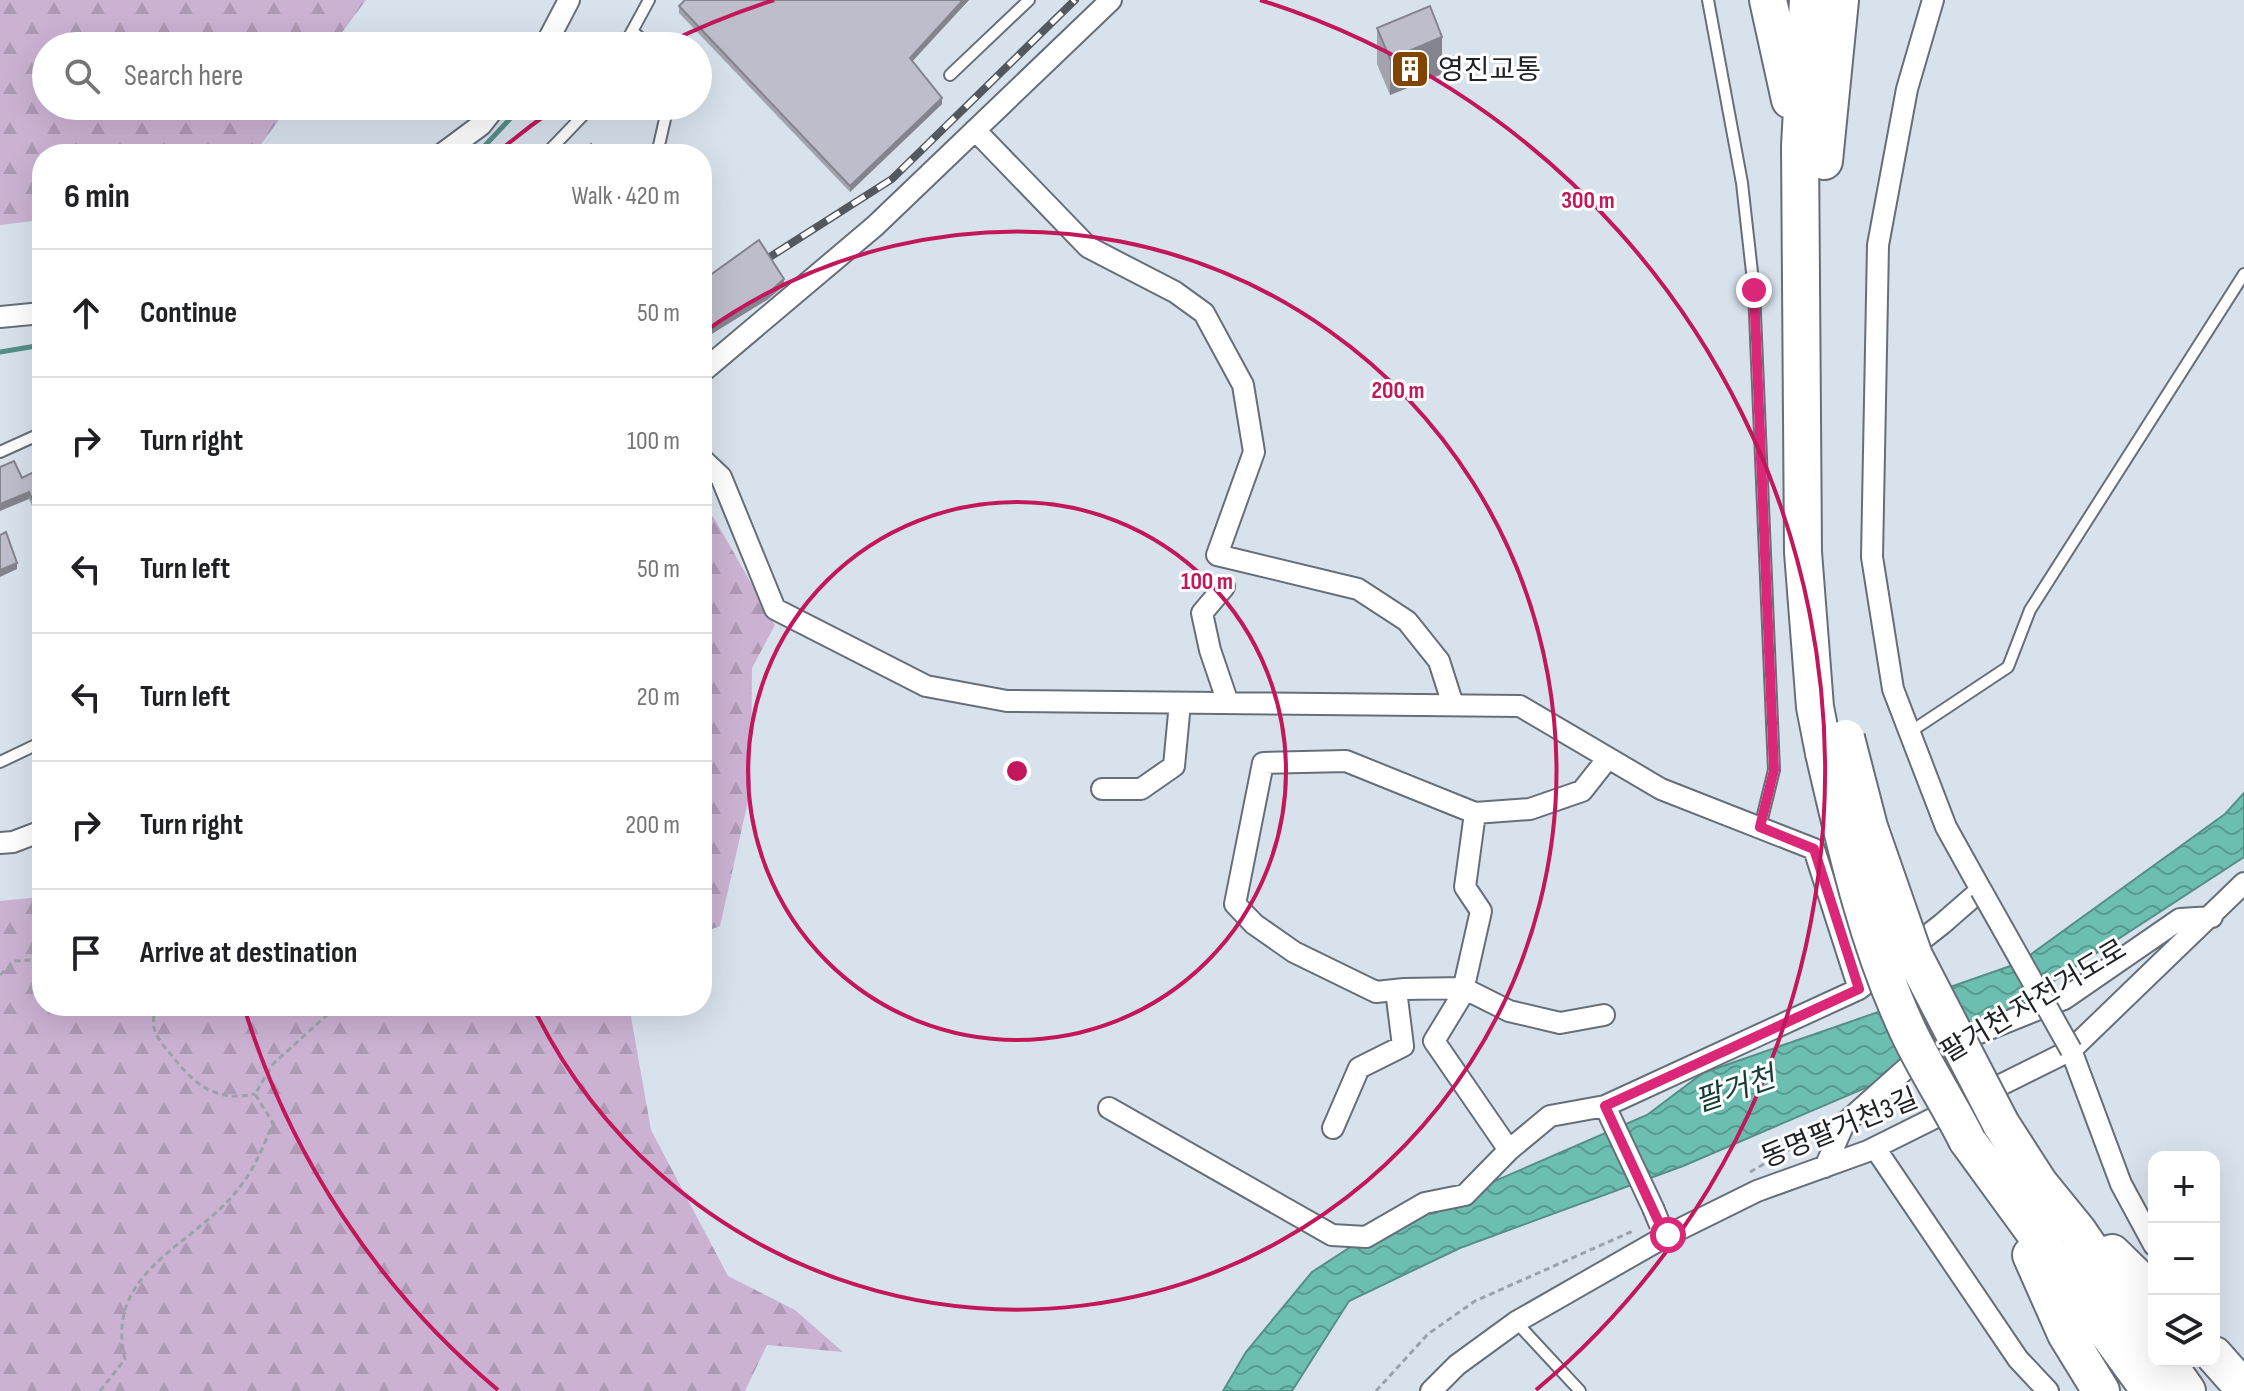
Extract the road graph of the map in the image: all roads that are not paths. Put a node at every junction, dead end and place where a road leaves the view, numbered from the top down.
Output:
1 (569, 0) edge
2 (649, 0) edge
3 (1029, 0) edge
4 (1111, 0) edge
5 (1708, 0) edge
6 (1768, 0) edge
7 (1808, 0) edge
8 (1826, 0) edge
9 (1840, 0) edge
10 (1933, 0) edge
11 (632, 31) edge
12 (552, 32) edge
13 (950, 75) dead end
14 (485, 120) edge
15 (579, 120) edge
16 (665, 120) edge
17 (975, 130) junction
18 (455, 144) edge
19 (556, 144) edge
20 (659, 144) edge
21 (1812, 154) junction
22 (2244, 274) edge
23 (32, 314) edge
24 (0, 317) edge
25 (712, 364) edge
26 (32, 438) edge
27 (0, 452) edge
28 (712, 468) edge
29 (1224, 587) dead end
30 (1180, 703) junction
31 (1228, 703) junction
32 (1453, 705) junction
33 (1908, 733) junction
34 (1835, 746) junction
35 (32, 747) edge
36 (1608, 758) junction
37 (0, 762) edge
38 (1102, 789) dead end
39 (1475, 813) junction
40 (1760, 827) junction
41 (32, 835) edge
42 (0, 843) edge
43 (2244, 883) edge
44 (1981, 890) junction
45 (2212, 917) junction
46 (1463, 988) junction
47 (1859, 989) junction
48 (1396, 990) junction
49 (1604, 1015) dead end
50 (2071, 1050) junction
51 (1605, 1106) junction
52 (1109, 1108) dead end
53 (1333, 1128) dead end
54 (1875, 1148) junction
55 (1509, 1150) junction
56 (1825, 1167) junction
57 (2039, 1183) junction
58 (2001, 1188) junction
59 (1660, 1223) junction
60 (2148, 1234) edge
61 (2148, 1288) edge
62 (1516, 1322) junction
63 (2148, 1334) edge
64 (2220, 1362) edge
65 (2170, 1367) edge
66 (2244, 1389) edge
67 (1431, 1391) edge
68 (1580, 1391) edge
69 (2048, 1391) edge
70 (2101, 1391) edge
71 (2150, 1391) edge
72 (2187, 1391) edge

1 - 12 street
2 - 11 lane
3 - 13 lane
4 - 17 street
5 - 40 lane
6 - 21 highway
7 - 21 highway
8 - 21 highway
9 - 21 highway
10 - 33 street
14 - 18 street
15 - 19 lane
16 - 20 lane
17 - 25 street
17 - 32 street
21 - 34 highway
22 - 33 lane
23 - 24 street
26 - 27 lane
28 - 30 street
29 - 31 street
30 - 31 street
30 - 38 street
31 - 32 street
32 - 36 street
33 - 44 street
34 - 57 highway, bridge
34 - 58 highway, bridge
35 - 37 lane
36 - 39 street
36 - 40 street
39 - 46 street
39 - 48 street
40 - 47 street
41 - 42 street
43 - 45 street, 동명팔거천3길
44 - 47 street
44 - 50 street, bridge
45 - 50 street, 동명팔거천3길
45 - 56 street
46 - 48 street
46 - 49 street
46 - 55 street
47 - 51 street
48 - 53 street
50 - 54 street, 동명팔거천3길
50 - 60 street
51 - 55 street
51 - 59 street
52 - 55 street
54 - 56 street, 동명팔거천3길
54 - 69 street
56 - 59 street, 동명팔거천3길
57 - 61 highway
57 - 63 highway
58 - 70 highway
58 - 71 highway
59 - 62 street, 동명팔거천3길
62 - 67 street, 동명팔거천3길
62 - 68 lane
64 - 66 highway
65 - 72 highway

